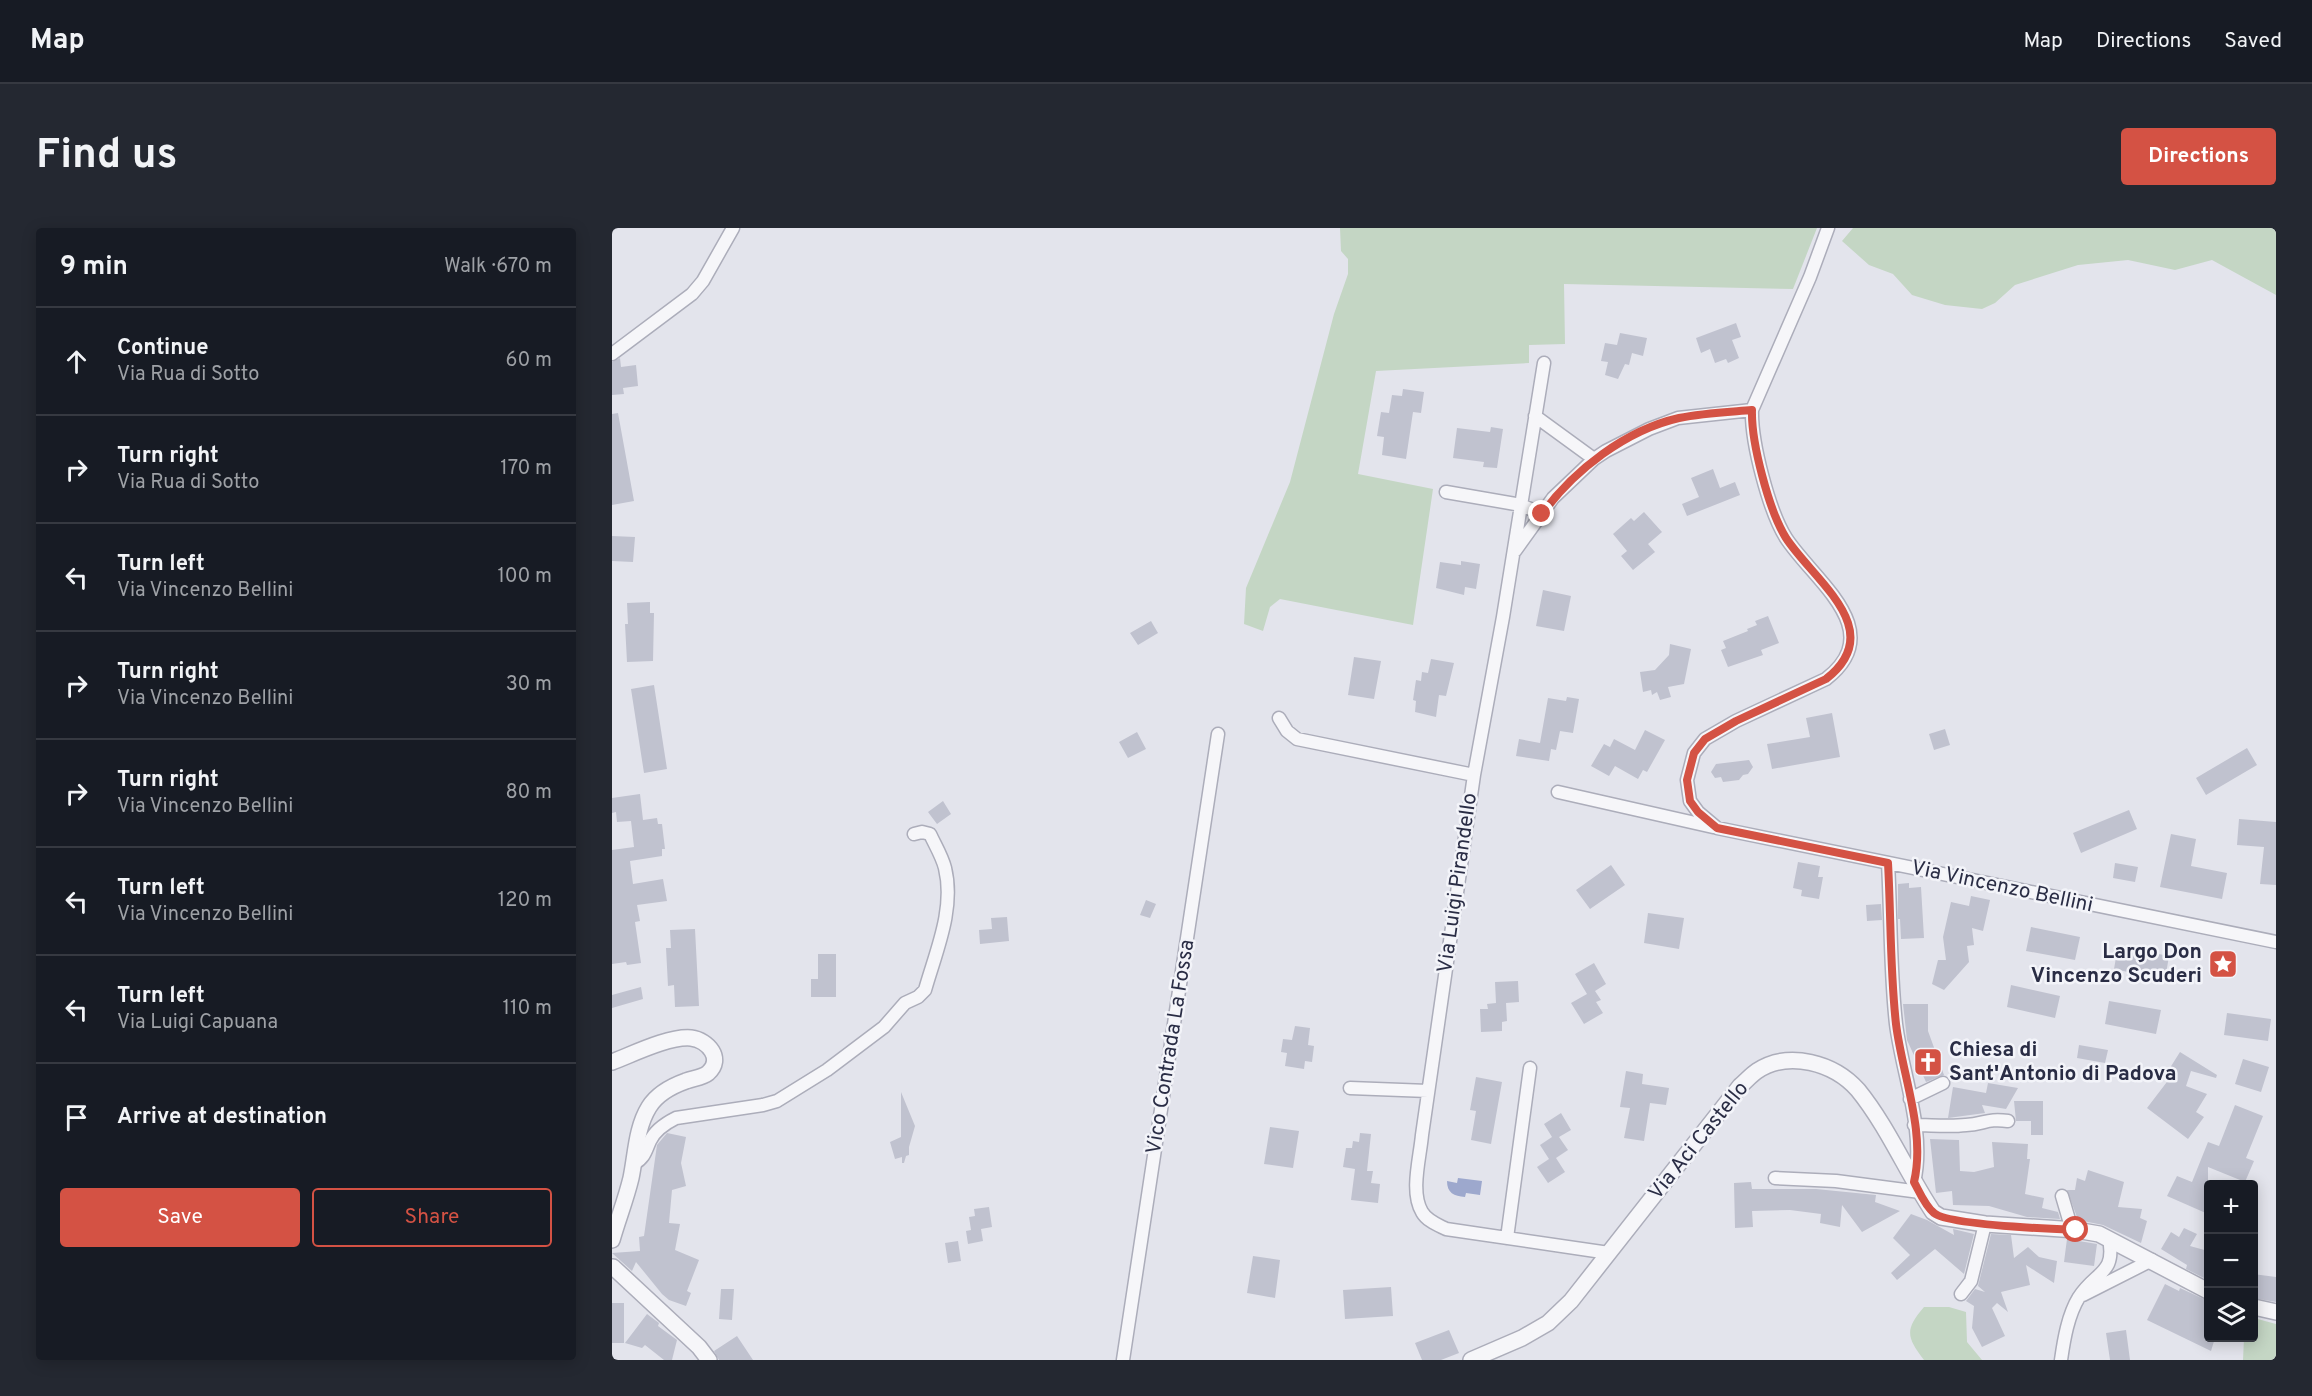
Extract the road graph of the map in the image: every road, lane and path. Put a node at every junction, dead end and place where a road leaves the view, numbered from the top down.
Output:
1 (734, 228) edge
2 (1828, 228) edge
3 (612, 354) edge
4 (1544, 363) dead end
5 (1752, 410) junction
6 (1535, 416) junction
7 (1594, 459) junction
8 (1446, 492) dead end
9 (1521, 506) junction
10 (1542, 514) junction
11 (1513, 554) junction
12 (1279, 718) dead end
13 (1218, 734) dead end
14 (1474, 775) junction
15 (1558, 792) dead end
16 (1717, 828) junction
17 (914, 834) dead end
18 (1888, 863) junction
19 (2276, 942) edge
20 (612, 1062) edge
21 (1530, 1068) dead end
22 (1943, 1083) dead end
23 (1350, 1088) dead end
24 (1428, 1091) junction
25 (1910, 1099) junction
26 (2008, 1121) dead end
27 (1914, 1125) junction
28 (633, 1164) junction
29 (1775, 1178) dead end
30 (1917, 1187) junction
31 (2062, 1196) dead end
32 (1985, 1224) junction
33 (2072, 1230) junction
34 (1506, 1238) junction
35 (2109, 1239) junction
36 (612, 1240) edge
37 (1609, 1252) junction
38 (2152, 1260) junction
39 (612, 1266) edge
40 (2204, 1289) edge
41 (1961, 1294) dead end
42 (2079, 1297) junction
43 (2258, 1308) edge
44 (2276, 1312) edge
45 (709, 1360) edge
46 (1123, 1360) edge
47 (1471, 1360) edge
48 (2061, 1360) edge

1 - 3 street
2 - 5 street
4 - 6 street, Via Luigi Pirandello
5 - 7 street
5 - 16 street
6 - 7 street
6 - 9 street, Via Luigi Pirandello
7 - 10 street
8 - 9 street
9 - 10 street
9 - 11 street, Via Luigi Pirandello
10 - 11 street
11 - 14 street, Via Luigi Pirandello
12 - 14 street
13 - 46 street, Vico Contrada La Fossa
14 - 24 street, Via Luigi Pirandello
15 - 16 street, Via Vincenzo Bellini
16 - 18 street, Via Vincenzo Bellini
17 - 28 street
18 - 19 street, Via Vincenzo Bellini
18 - 25 street
20 - 28 street
21 - 34 street
22 - 25 street
23 - 24 street
24 - 34 street, Via Luigi Pirandello
25 - 27 street
26 - 27 street
27 - 30 street
28 - 36 street
29 - 30 street
30 - 32 street, Via Aci Castello
30 - 37 street, Via Aci Castello
31 - 33 street
32 - 33 street, Via Aci Castello
32 - 41 street
33 - 35 street, Via Aci Castello
34 - 37 street, Via Luigi Pirandello
35 - 38 street, Via Aci Castello
35 - 42 street
37 - 47 street, Via Aci Castello
38 - 40 street, Via Aci Castello
38 - 42 street
39 - 45 street
42 - 48 street
43 - 44 street

